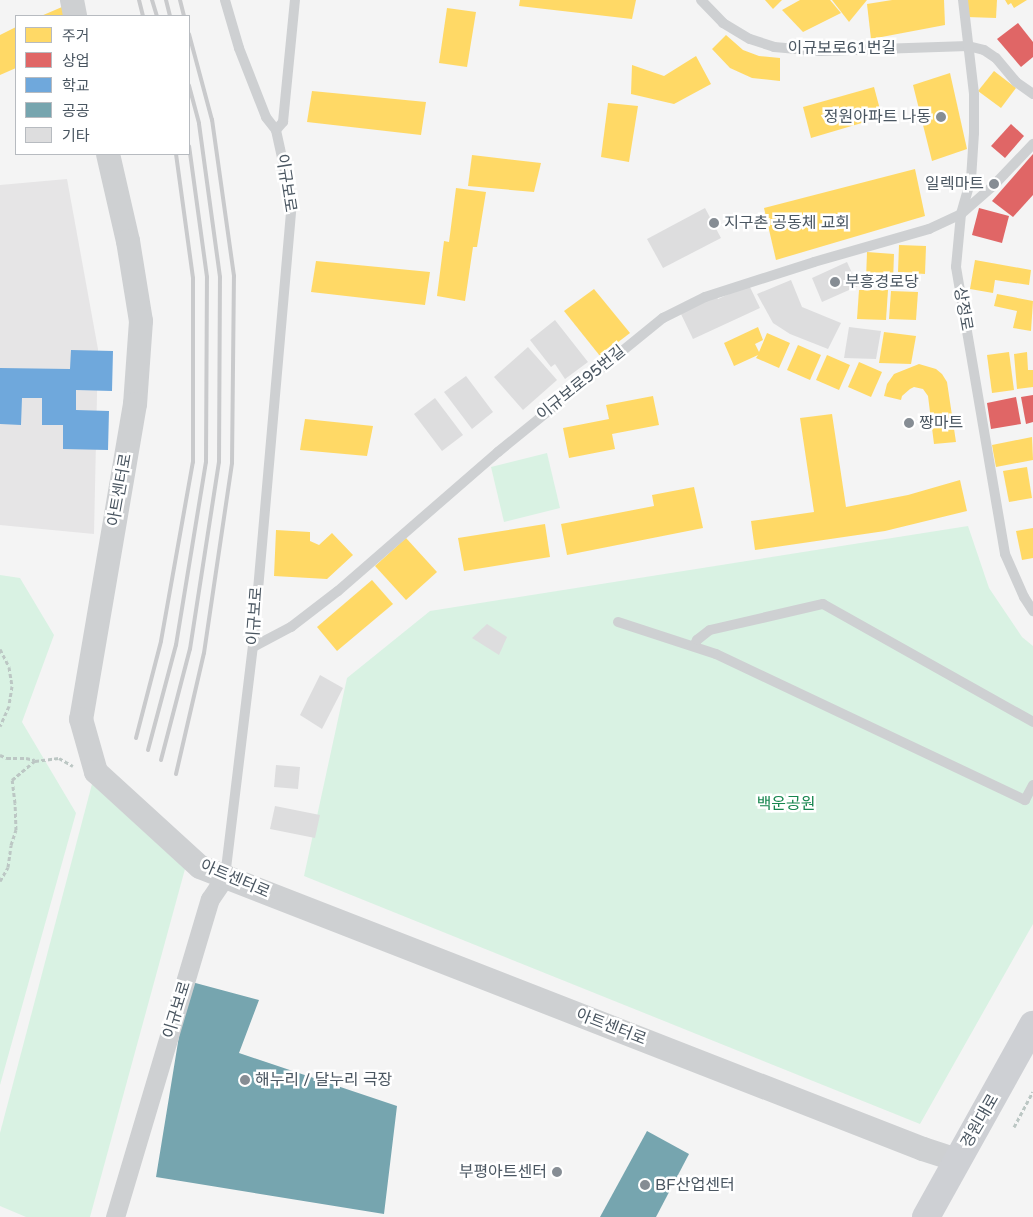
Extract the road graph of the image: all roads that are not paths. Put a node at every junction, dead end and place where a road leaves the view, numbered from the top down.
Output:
1 (72, 0) edge
2 (225, 0) edge
3 (295, 0) edge
4 (701, 0) edge
5 (963, 0) edge
6 (76, 15) edge
7 (968, 46) junction
8 (1033, 94) edge
9 (276, 130) junction
10 (1033, 144) edge
11 (108, 155) edge
12 (961, 214) junction
13 (1033, 611) edge
14 (618, 622) dead end
15 (694, 646) junction
16 (253, 647) junction
17 (1033, 722) edge
18 (1033, 785) edge
19 (224, 876) junction
20 (1033, 1025) edge
21 (957, 1160) junction
22 (115, 1217) edge
23 (926, 1217) edge

1 - 6 street
2 - 9 lane
3 - 9 lane, 이규보로
4 - 7 lane, 이규보로61번길
5 - 7 lane, 상정로
7 - 8 lane
7 - 12 lane, 상정로
9 - 16 lane, 이규보로
10 - 12 lane, 이규보로95번길
11 - 19 street, 아트센터로
12 - 13 lane, 상정로
12 - 16 lane, 이규보로95번길
14 - 15 lane
15 - 17 lane
15 - 18 lane
16 - 19 lane, 이규보로
19 - 21 street, 아트센터로
19 - 22 street, 이규보로
20 - 21 main road, 경원대로
21 - 23 main road, 경원대로

